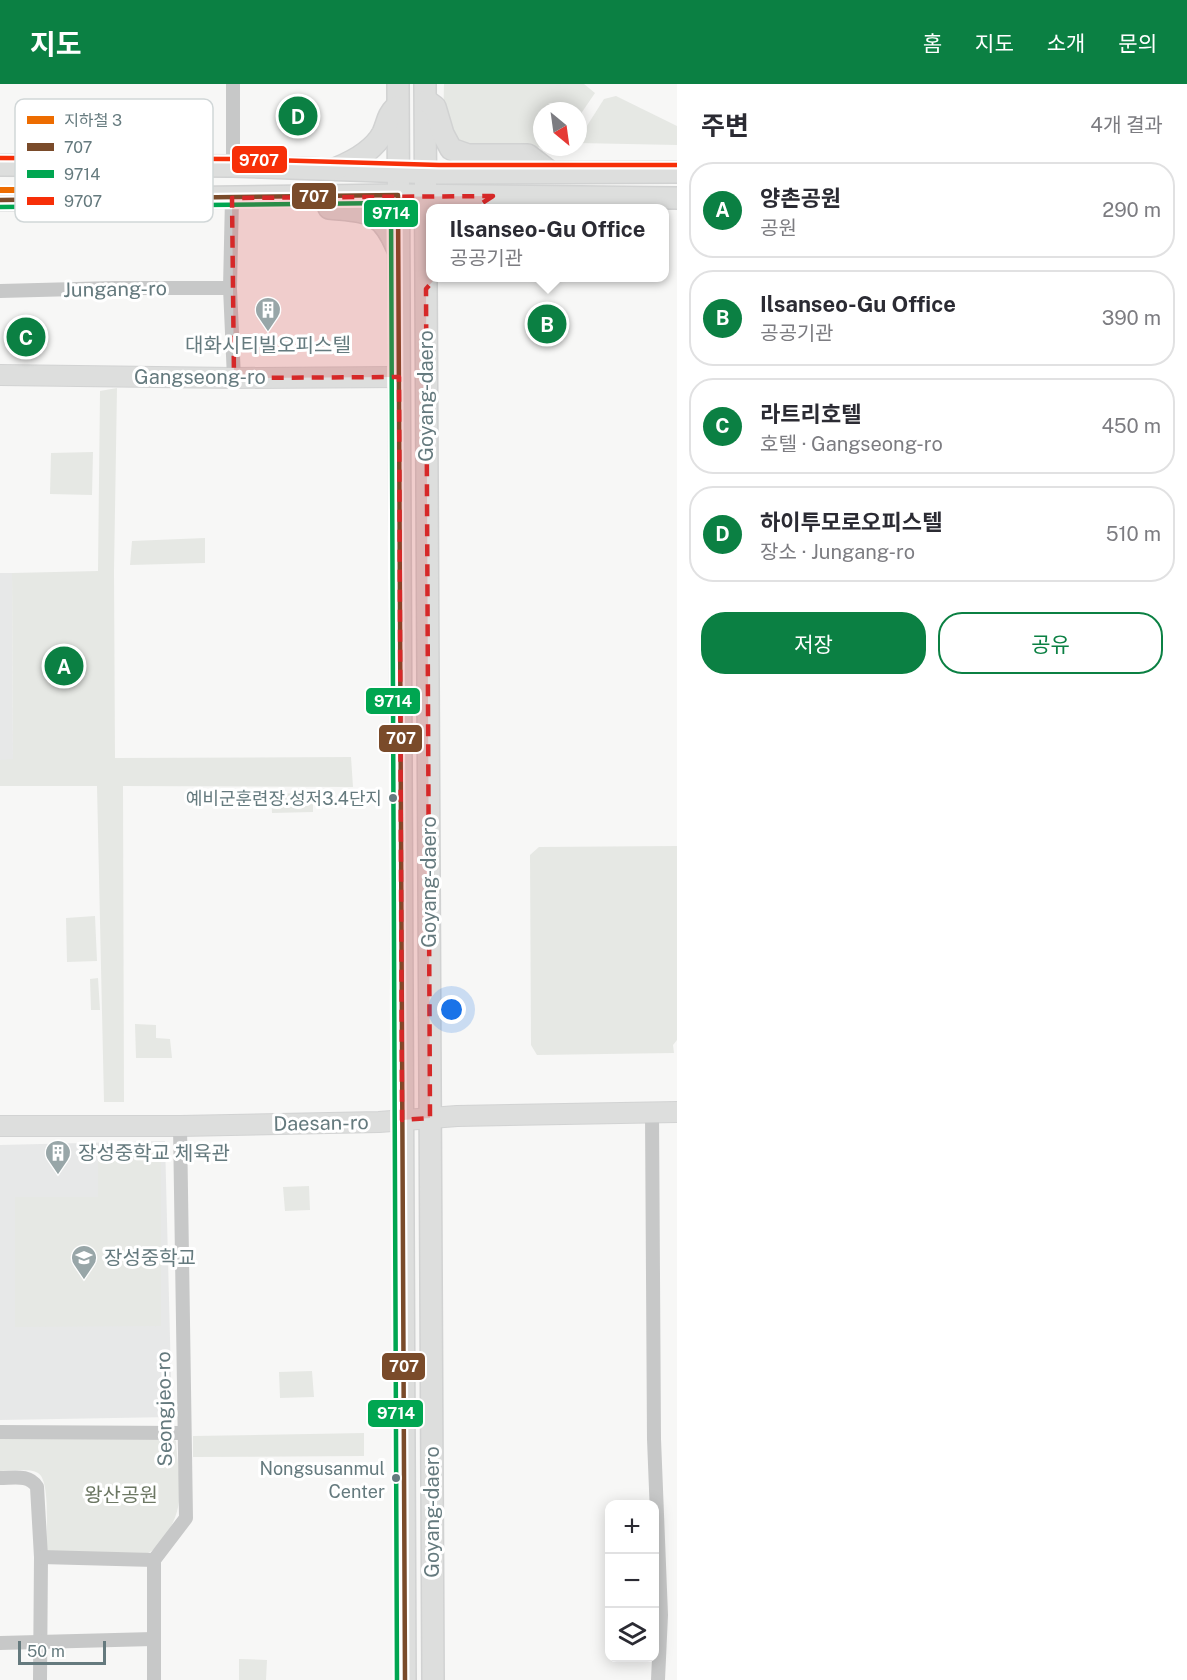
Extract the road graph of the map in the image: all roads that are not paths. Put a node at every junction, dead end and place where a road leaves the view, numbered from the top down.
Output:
1 (233, 84) edge
2 (425, 92) edge
3 (398, 94) edge
4 (0, 165) edge
5 (15, 165) edge
6 (213, 166) edge
7 (233, 166) junction
8 (334, 169) junction
9 (398, 171) junction
10 (426, 172) junction
11 (550, 172) junction
12 (677, 172) edge
13 (398, 195) junction
14 (493, 195) junction
15 (426, 196) junction
16 (302, 197) junction
17 (213, 198) edge
18 (232, 198) junction
19 (677, 198) edge
20 (0, 200) edge
21 (15, 200) edge
22 (426, 204) edge
23 (476, 204) edge
24 (399, 252) junction
25 (431, 283) edge
26 (230, 288) junction
27 (0, 291) edge
28 (0, 375) edge
29 (399, 377) junction
30 (234, 378) junction
31 (677, 1112) edge
32 (652, 1113) junction
33 (430, 1118) junction
34 (402, 1120) junction
35 (0, 1126) edge
36 (180, 1126) junction
37 (0, 1432) edge
38 (183, 1433) junction
39 (0, 1478) edge
40 (41, 1557) junction
41 (154, 1560) junction
42 (153, 1639) junction
43 (40, 1641) junction
44 (0, 1643) edge
45 (40, 1680) edge
46 (154, 1680) edge
47 (405, 1680) edge
48 (433, 1680) edge
49 (658, 1680) edge

1 - 7 street
2 - 10 main road, Goyang-daero
2 - 11 main road
3 - 8 main road
3 - 9 main road, Goyang-daero
4 - 5 main road
6 - 7 main road
7 - 8 main road
8 - 9 main road
9 - 10 main road
9 - 13 main road, Goyang-daero
10 - 11 main road
10 - 15 main road, Goyang-daero
11 - 12 main road
13 - 15 main road
13 - 16 main road
13 - 24 main road, Goyang-daero
14 - 15 main road
14 - 19 main road
14 - 23 main road
15 - 22 main road, Goyang-daero
16 - 18 main road
16 - 24 main road
17 - 18 main road
18 - 26 street
20 - 21 main road
24 - 29 main road, Goyang-daero
25 - 33 main road, Goyang-daero
26 - 27 street, Jungang-ro
26 - 30 street
28 - 30 street, Gangseong-ro
29 - 30 street, Gangseong-ro
29 - 34 main road, Goyang-daero
31 - 32 street, Daesan-ro
32 - 33 street, Daesan-ro
32 - 49 street
33 - 34 street, Daesan-ro
33 - 48 main road, Goyang-daero
34 - 36 street, Daesan-ro
34 - 47 main road, Goyang-daero
35 - 36 street, Daesan-ro
36 - 38 street, Seongjeo-ro
37 - 38 street
38 - 41 street, Seongjeo-ro
39 - 40 street
40 - 41 street
40 - 43 street
41 - 42 street
42 - 43 street
42 - 46 street
43 - 44 street
43 - 45 street

